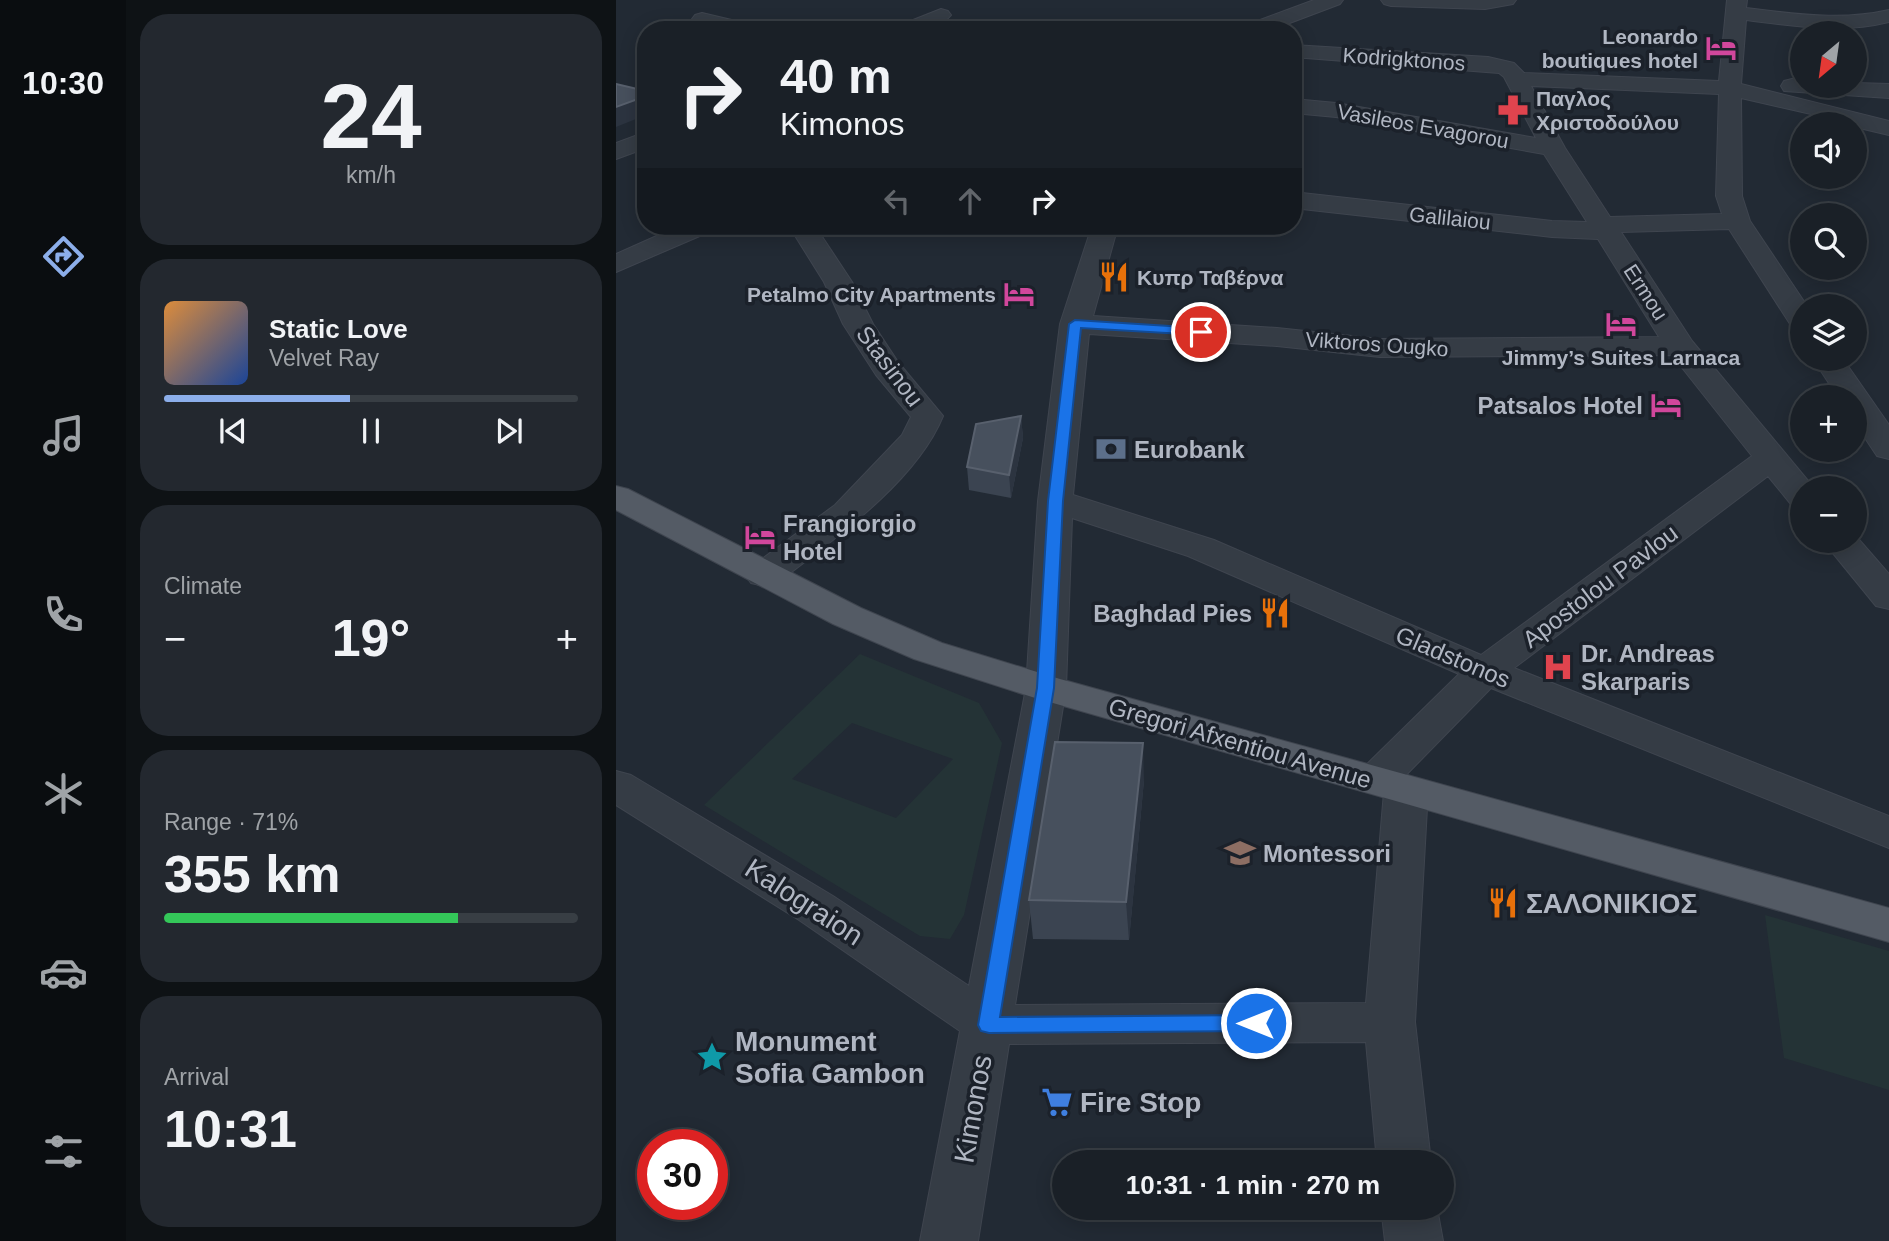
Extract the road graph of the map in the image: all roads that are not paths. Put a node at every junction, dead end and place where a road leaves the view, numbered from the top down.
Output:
1 (1332, 0) edge
2 (1391, 0) edge
3 (1506, 1) edge
4 (1737, 7) edge
5 (1889, 16) edge
6 (702, 19) dead end
7 (711, 21) edge
8 (926, 21) edge
9 (945, 21) edge
10 (1275, 21) edge
11 (1302, 52) edge
12 (1515, 76) junction
13 (1730, 88) junction
14 (1889, 91) edge
15 (1302, 107) edge
16 (1889, 128) edge
17 (637, 143) edge
18 (1553, 148) junction
19 (618, 150) edge
20 (637, 154) edge
21 (1302, 201) edge
22 (1737, 221) junction
23 (1605, 228) junction
24 (680, 235) edge
25 (808, 235) edge
26 (1102, 235) edge
27 (616, 264) edge
28 (1790, 303) edge
29 (1075, 324) junction
30 (1680, 346) junction
31 (1867, 417) edge
32 (1889, 449) edge
33 (1771, 458) junction
34 (1790, 481) edge
35 (616, 496) edge
36 (1055, 501) junction
37 (1851, 553) edge
38 (764, 575) junction
39 (1889, 598) edge
40 (1485, 671) junction
41 (1046, 688) junction
42 (616, 785) edge
43 (1391, 785) junction
44 (1889, 833) edge
45 (1889, 925) edge
46 (1390, 1022) junction
47 (989, 1025) junction
48 (1403, 1150) edge
49 (1411, 1220) edge
50 (949, 1241) edge
51 (1414, 1241) edge

1 - 10 street
2 - 3 street
4 - 5 street
4 - 13 street
6 - 7 street
8 - 9 street
11 - 12 street, Kodrigktonos
12 - 13 street, Kodrigktonos
12 - 18 street, Ermou
13 - 14 street
13 - 16 street
13 - 22 street
15 - 18 street, Vasileos Evagorou
17 - 19 street
18 - 23 street, Ermou
19 - 20 street
21 - 23 street, Galilaiou
22 - 23 street, Galilaiou
22 - 28 street
23 - 30 street, Ermou
24 - 27 street
25 - 38 street, Stasinou
26 - 29 street, Kimonos
29 - 30 street, Viktoros Ougko
29 - 36 street, Kimonos
30 - 33 street, Ermou
31 - 32 street
33 - 34 street, Ermou
33 - 40 street, Apostolou Pavlou
35 - 38 main road, Gregori Afxentiou Avenue
36 - 40 street, Gladstonos
36 - 41 street, Kimonos
37 - 39 street
38 - 41 main road, Gregori Afxentiou Avenue
40 - 43 street, Apostolou Pavlou
40 - 44 street, Gladstonos
41 - 43 main road, Gregori Afxentiou Avenue
41 - 47 street, Kimonos
42 - 47 street, Kalograion
43 - 45 main road, Gregori Afxentiou Avenue
43 - 46 street
46 - 47 street
46 - 48 street
47 - 50 street, Kimonos
49 - 51 street

